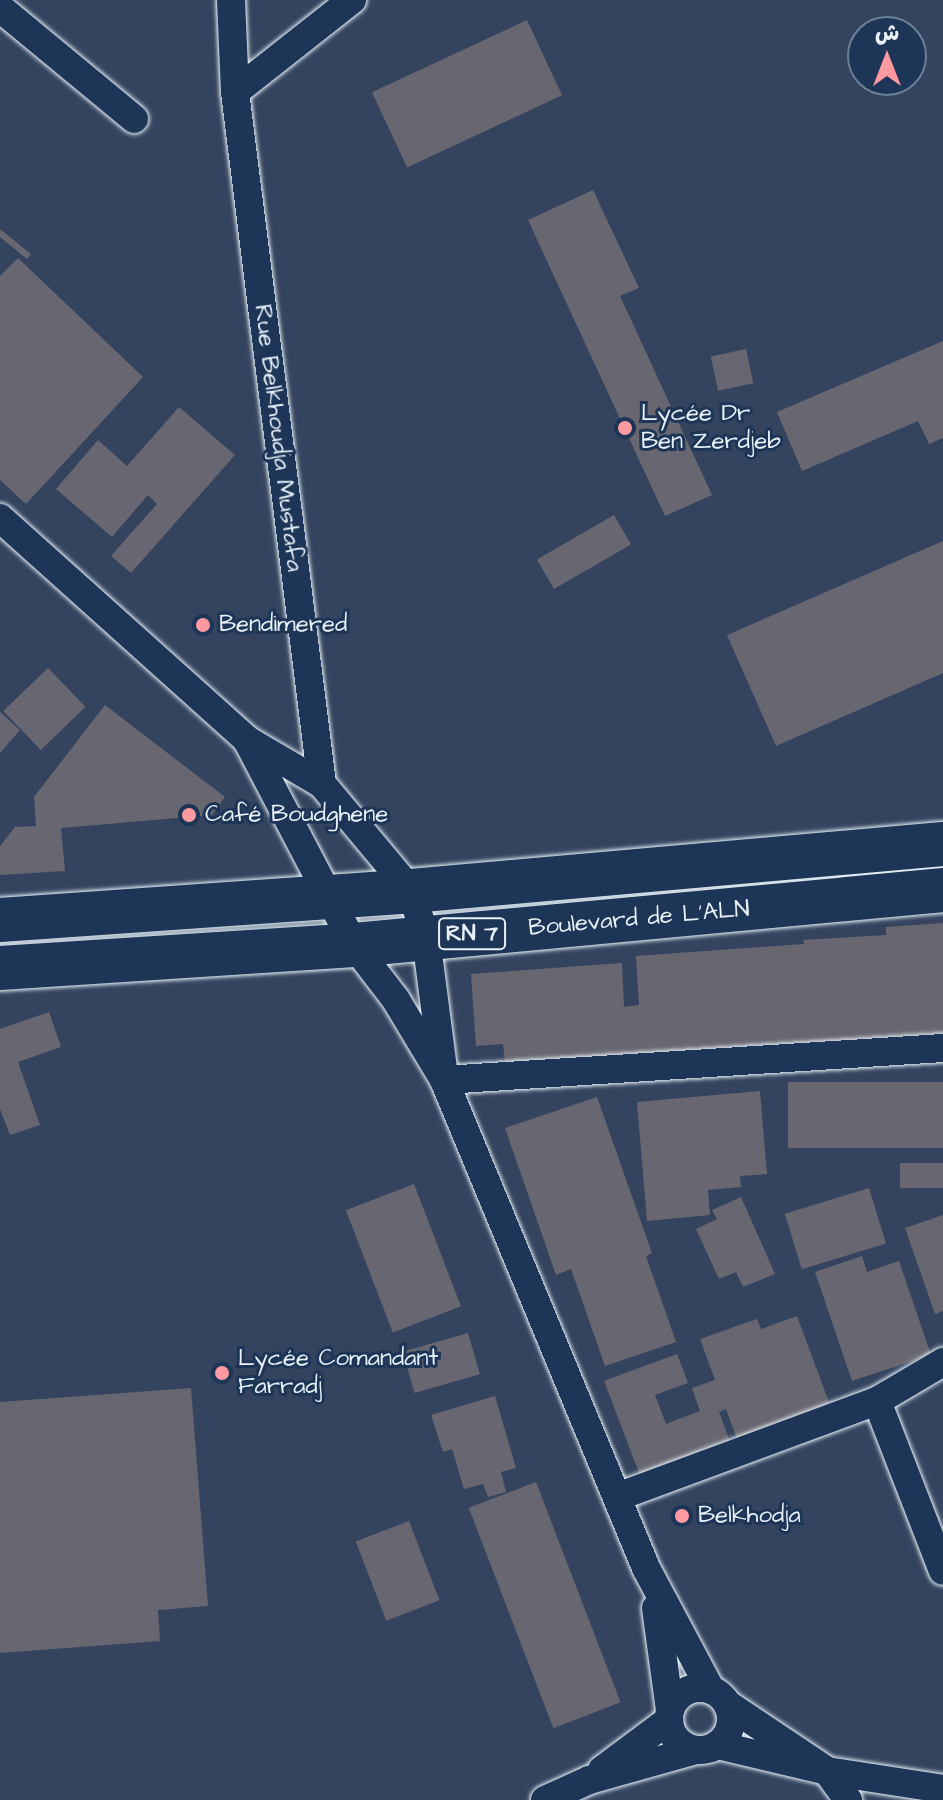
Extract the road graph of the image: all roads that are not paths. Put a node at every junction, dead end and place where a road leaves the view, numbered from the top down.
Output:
1 (231, 0) edge
2 (352, 0) edge
3 (0, 8) edge
4 (235, 92) junction
5 (134, 119) dead end
6 (0, 518) edge
7 (247, 740) junction
8 (322, 784) junction
9 (943, 844) edge
10 (943, 890) edge
11 (411, 891) junction
12 (331, 898) junction
13 (0, 920) edge
14 (426, 938) junction
15 (354, 945) junction
16 (0, 968) edge
17 (943, 1048) edge
18 (444, 1080) junction
19 (943, 1362) edge
20 (877, 1401) junction
21 (617, 1497) junction
22 (646, 1568) junction
23 (943, 1571) edge
24 (719, 1697) junction
25 (670, 1715) junction
26 (706, 1748) junction
27 (827, 1771) junction
28 (589, 1780) junction
29 (943, 1789) edge
30 (545, 1800) edge
31 (848, 1800) edge

1 - 4 street, Rue Belkhoudja Mustafa
2 - 4 street
3 - 5 street
4 - 8 street, Rue Belkhoudja Mustafa
6 - 7 street
7 - 8 street
7 - 12 street
8 - 11 street
9 - 11 main road, Boulevard de L'ALN / RN 7
10 - 14 main road, Boulevard de L'ALN / RN 7
11 - 12 main road, Boulevard de L'ALN / RN 7
11 - 14 street
12 - 13 main road, Boulevard de L'ALN / RN 7
12 - 15 street
14 - 15 main road, Boulevard de L'ALN / RN 7
14 - 18 street
15 - 16 main road, Boulevard de L'ALN / RN 7
15 - 18 street
17 - 18 street
18 - 21 street
19 - 20 street
20 - 21 street
20 - 23 street
21 - 22 street
22 - 24 street
22 - 25 street
24 - 25 street
24 - 26 street
24 - 27 street
25 - 26 street
25 - 28 street
26 - 27 street
26 - 28 street
27 - 29 street
27 - 31 street
28 - 30 street

